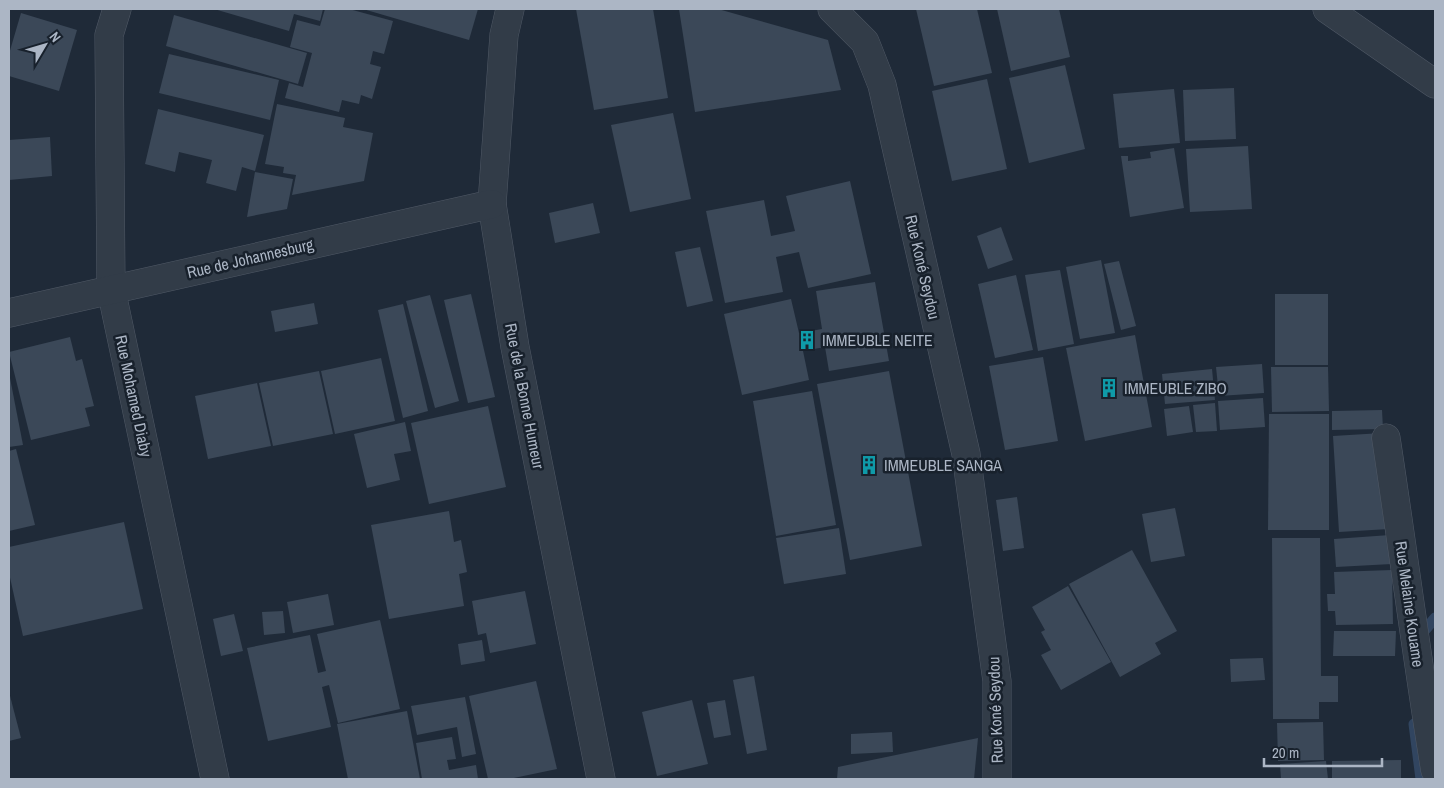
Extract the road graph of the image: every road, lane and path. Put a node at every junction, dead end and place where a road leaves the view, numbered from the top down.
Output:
1 (117, 9) edge
2 (510, 9) edge
3 (832, 9) edge
4 (1327, 9) edge
5 (1435, 84) edge
6 (492, 204) junction
7 (111, 289) junction
8 (9, 313) edge
9 (1386, 438) dead end
10 (1435, 770) edge
11 (214, 779) edge
12 (600, 779) edge
13 (997, 779) edge

1 - 7 street, Rue Mohamed Diaby
2 - 6 street, Rue de la Bonne Humeur
3 - 13 street, Rue Koné Seydou
4 - 5 street
6 - 7 street, Rue de Johannesburg
6 - 12 street, Rue de la Bonne Humeur
7 - 8 street, Rue de Johannesburg
7 - 11 street, Rue Mohamed Diaby
9 - 10 street, Rue Melaine Kouame

